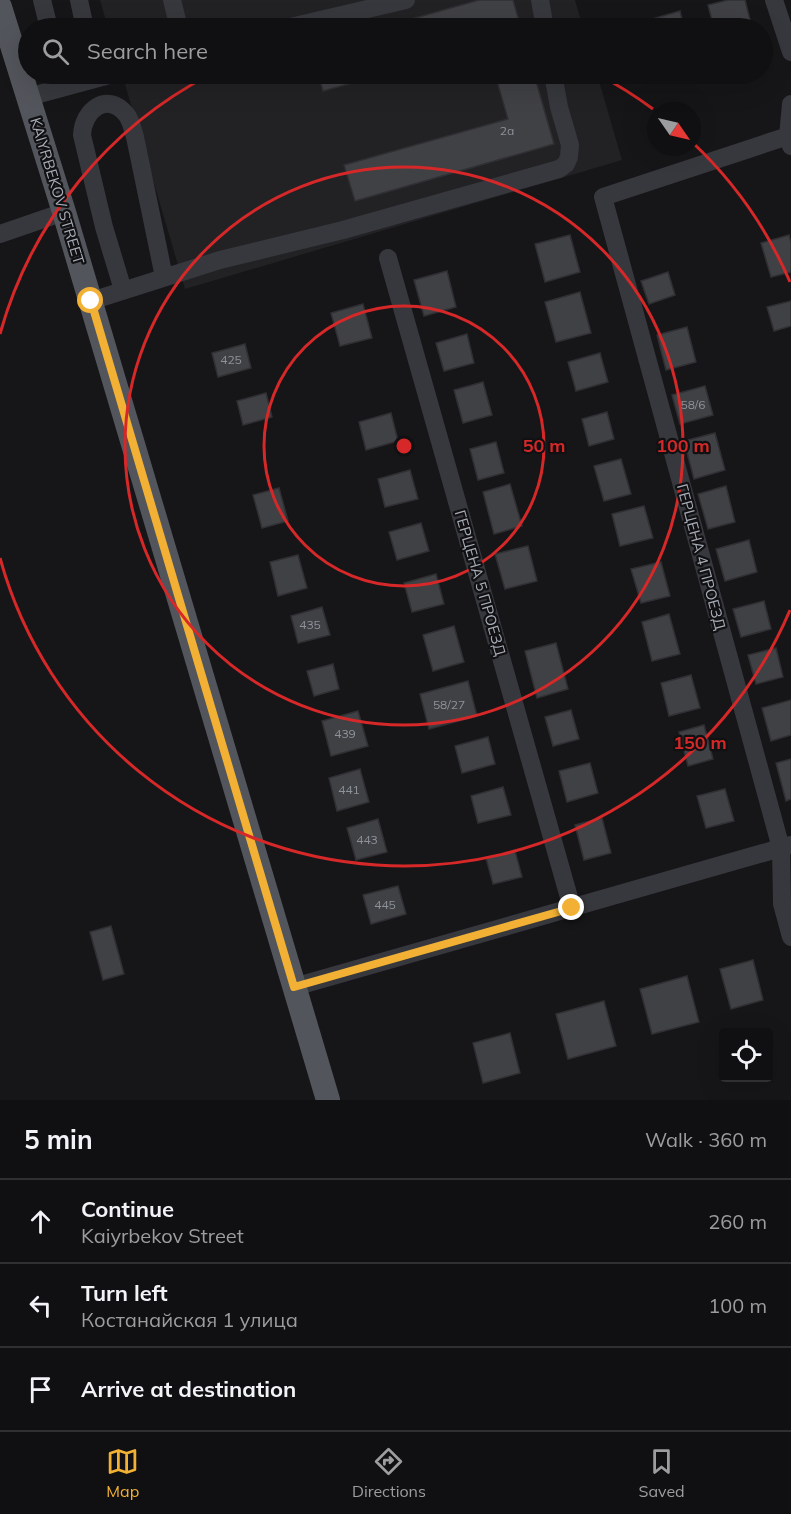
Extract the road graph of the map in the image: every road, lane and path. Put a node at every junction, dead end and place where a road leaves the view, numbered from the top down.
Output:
1 (42, 0) edge
2 (79, 0) edge
3 (172, 0) edge
4 (406, 0) edge
5 (540, 0) edge
6 (774, 0) edge
7 (340, 7) edge
8 (1, 16) edge
9 (46, 18) edge
10 (83, 18) edge
11 (177, 18) edge
12 (312, 18) edge
13 (543, 18) edge
14 (791, 52) edge
15 (18, 67) edge
16 (24, 84) edge
17 (53, 84) edge
18 (555, 84) edge
19 (28, 97) junction
20 (791, 104) edge
21 (790, 141) edge
22 (64, 212) junction
23 (0, 234) edge
24 (388, 258) dead end
25 (164, 277) junction
26 (123, 290) junction
27 (91, 301) junction
28 (786, 847) edge
29 (572, 908) junction
30 (791, 938) edge
31 (294, 987) junction
32 (328, 1100) edge

1 - 9 street
2 - 10 street
3 - 11 street
4 - 7 street
5 - 13 street
6 - 14 street
7 - 12 street
8 - 15 main road, KAIYRBEKOV STREET
16 - 19 main road, KAIYRBEKOV STREET
17 - 19 street
18 - 25 street
19 - 22 main road, KAIYRBEKOV STREET
20 - 21 street
21 - 28 street, ГЕРЦЕНА 4 ПРОЕЗД
22 - 23 street
22 - 27 main road, KAIYRBEKOV STREET
24 - 29 street, ГЕРЦЕНА 5 ПРОЕЗД
25 - 26 street
25 - 26 street
26 - 27 street
27 - 31 main road, KAIYRBEKOV STREET
28 - 29 street
28 - 30 street, ГЕРЦЕНА 4 ПРОЕЗД
29 - 31 street
31 - 32 main road, KAIYRBEKOV STREET

